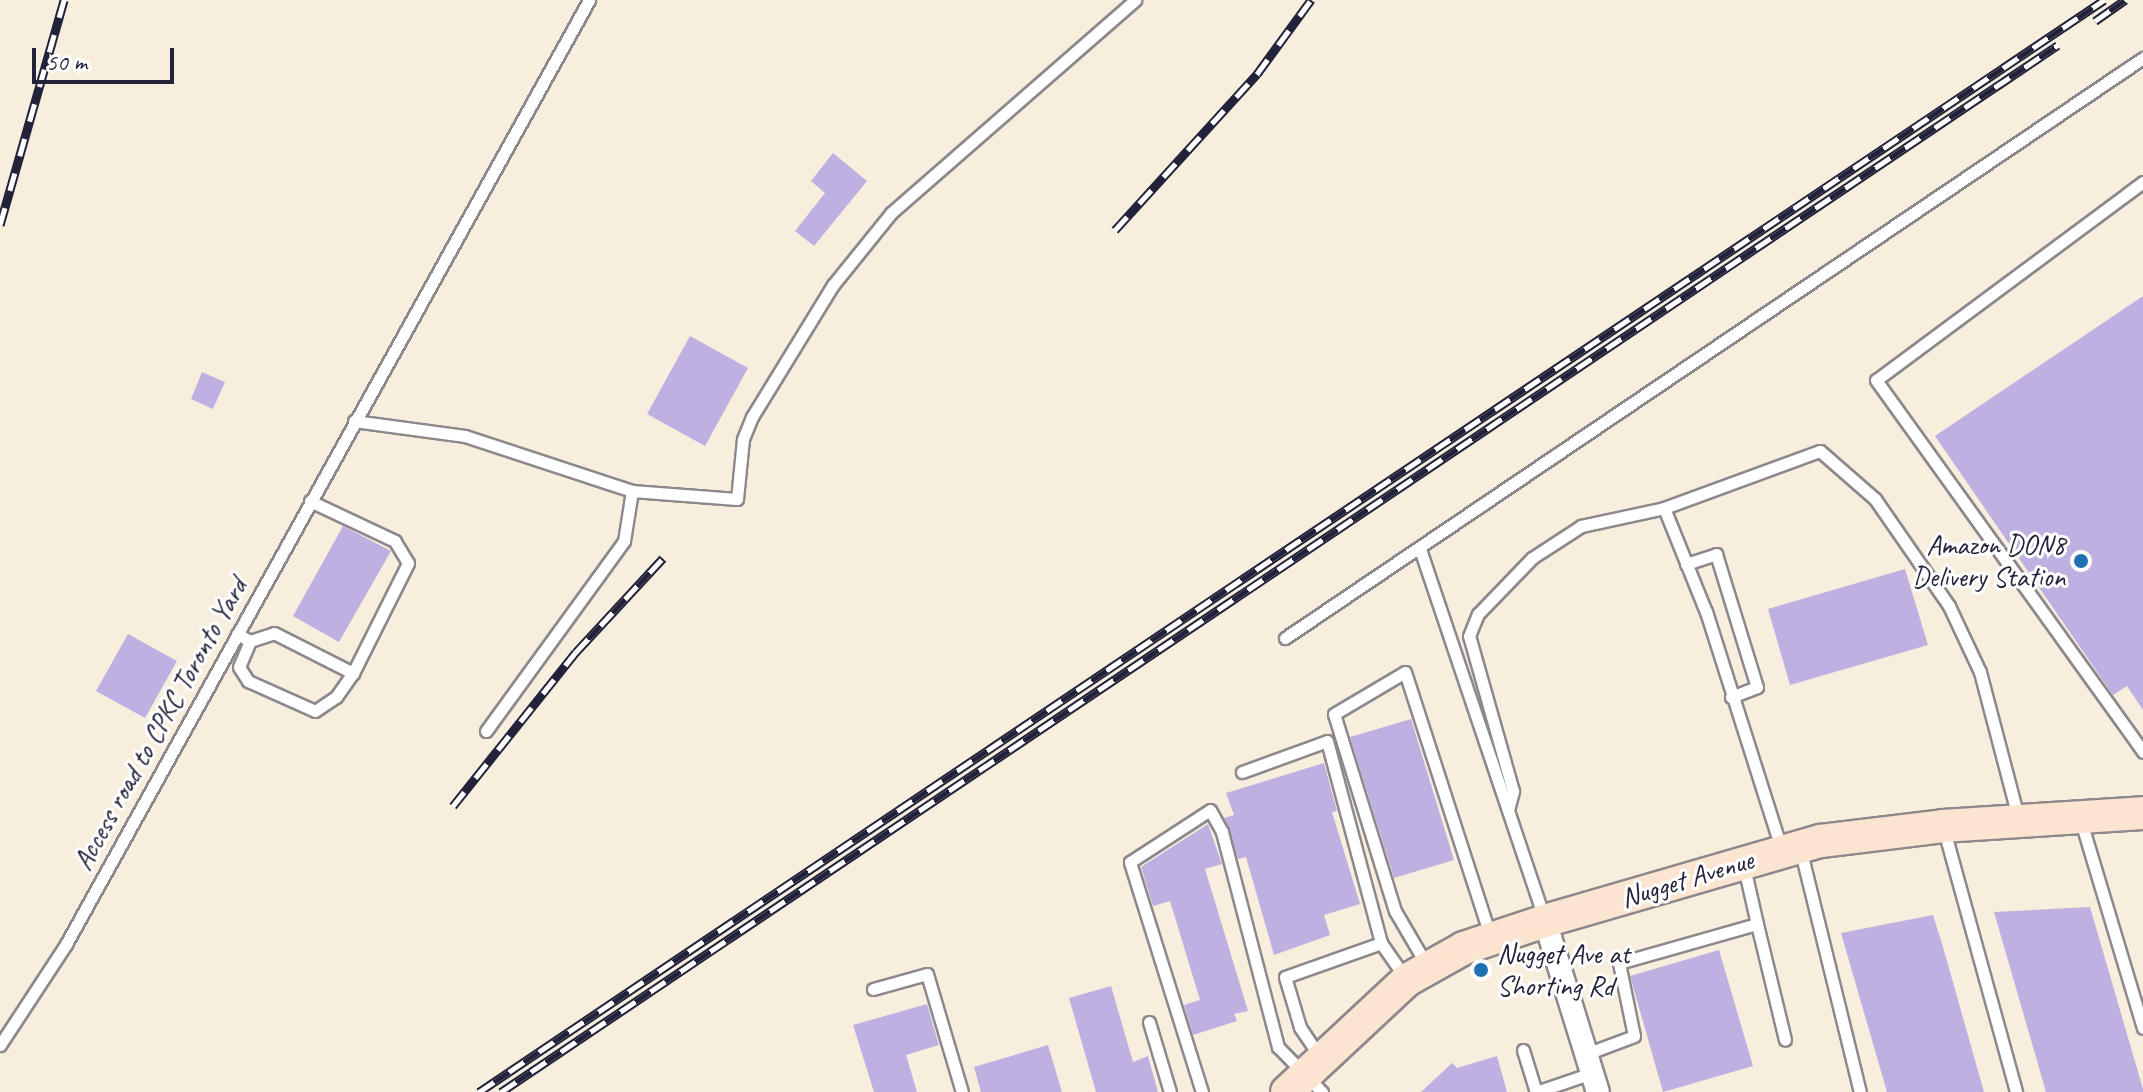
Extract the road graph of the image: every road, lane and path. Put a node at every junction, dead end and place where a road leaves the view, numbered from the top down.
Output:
1 (589, 0) edge
2 (1135, 0) edge
3 (2143, 58) edge
4 (2143, 182) edge
5 (354, 421) junction
6 (632, 491) junction
7 (310, 501) junction
8 (1664, 508) junction
9 (1420, 549) junction
10 (1686, 564) junction
11 (237, 634) junction
12 (1285, 638) dead end
13 (250, 641) junction
14 (353, 673) junction
15 (1731, 697) junction
16 (486, 731) dead end
17 (2143, 752) edge
18 (1242, 772) dead end
19 (1508, 810) junction
20 (2143, 813) edge
21 (2079, 818) junction
22 (2019, 821) junction
23 (1943, 826) junction
24 (1791, 849) junction
25 (1743, 862) junction
26 (1545, 921) junction
27 (1757, 924) junction
28 (1491, 939) junction
29 (1381, 943) junction
30 (1418, 974) junction
31 (873, 989) dead end
32 (1149, 1022) dead end
33 (2143, 1028) edge
34 (1785, 1040) dead end
35 (0, 1045) edge
36 (1523, 1050) dead end
37 (1592, 1073) edge
38 (1308, 1079) edge
39 (962, 1092) edge
40 (1170, 1092) edge
41 (1202, 1092) edge
42 (1536, 1092) edge
43 (1860, 1092) edge
44 (2016, 1092) edge

1 - 5 lane, Access road to CPKC Toronto Yard
2 - 6 lane
3 - 9 lane
4 - 17 lane
5 - 6 lane
5 - 7 lane, Access road to CPKC Toronto Yard
6 - 16 lane
7 - 11 lane, Access road to CPKC Toronto Yard
7 - 14 lane
8 - 10 lane
8 - 19 lane
8 - 22 lane
9 - 12 lane
9 - 19 lane
10 - 15 lane
10 - 15 lane
11 - 13 lane
11 - 35 lane, Access road to CPKC Toronto Yard
13 - 14 lane
13 - 14 lane
15 - 24 lane
18 - 29 lane
19 - 26 lane
20 - 21 street, Nugget Avenue
21 - 22 street, Nugget Avenue
21 - 33 lane
22 - 23 street, Nugget Avenue
23 - 24 street, Nugget Avenue
23 - 44 lane
24 - 25 street, Nugget Avenue
24 - 43 lane
25 - 26 street, Nugget Avenue
25 - 27 lane
26 - 28 street, Nugget Avenue
26 - 37 street
27 - 34 lane
27 - 37 lane
28 - 30 street, Nugget Avenue
28 - 30 lane
29 - 30 lane
29 - 38 lane
30 - 38 street, Nugget Avenue
31 - 39 lane
32 - 40 lane
36 - 42 lane
37 - 42 lane
38 - 41 lane

